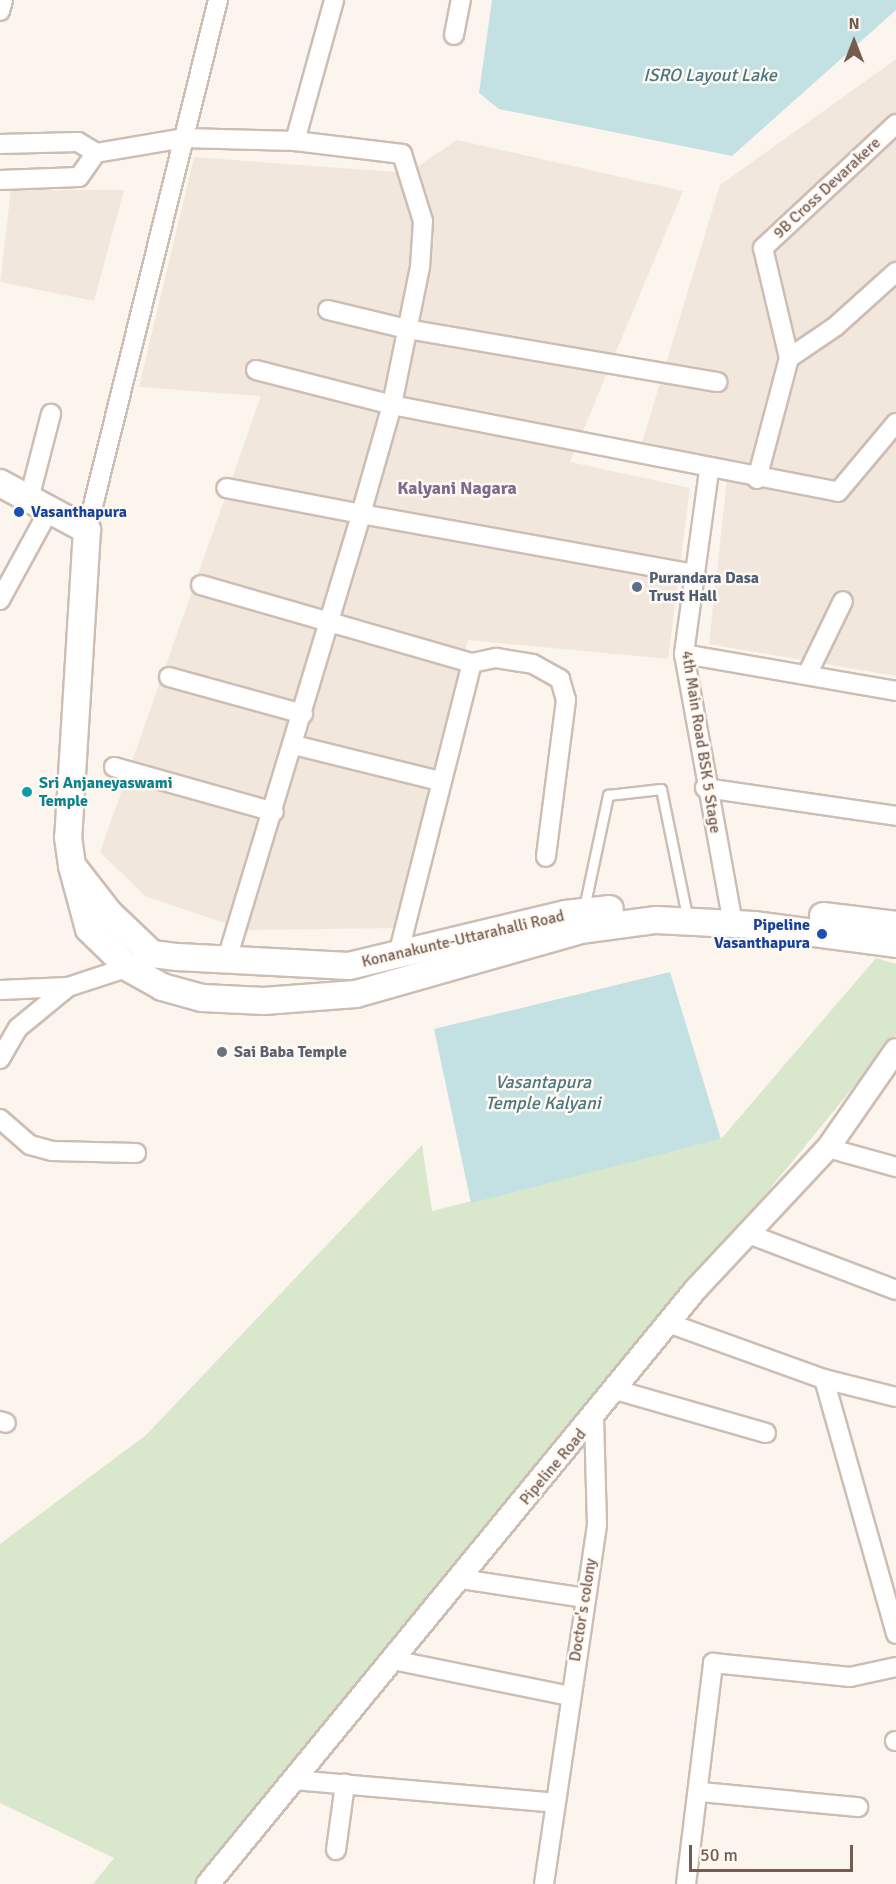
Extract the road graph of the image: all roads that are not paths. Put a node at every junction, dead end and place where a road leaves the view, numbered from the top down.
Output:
1 (3, 0) edge
2 (218, 0) edge
3 (334, 0) edge
4 (461, 0) edge
5 (0, 11) edge
6 (454, 35) dead end
7 (896, 124) edge
8 (184, 138) junction
9 (295, 141) junction
10 (0, 144) edge
11 (96, 153) junction
12 (0, 180) edge
13 (896, 272) edge
14 (328, 310) dead end
15 (407, 329) junction
16 (789, 358) junction
17 (256, 370) dead end
18 (718, 382) dead end
19 (392, 405) junction
20 (51, 414) dead end
21 (896, 423) edge
22 (709, 471) junction
23 (757, 479) junction
24 (0, 483) edge
25 (226, 488) dead end
26 (39, 505) junction
27 (361, 514) junction
28 (87, 530) junction
29 (696, 574) junction
30 (201, 585) dead end
31 (0, 600) edge
32 (843, 602) dead end
33 (331, 618) junction
34 (684, 654) junction
35 (472, 663) junction
36 (807, 675) junction
37 (169, 677) dead end
38 (896, 691) edge
39 (303, 714) junction
40 (294, 745) junction
41 (114, 767) dead end
42 (440, 781) junction
43 (705, 788) junction
44 (274, 812) junction
45 (896, 816) edge
46 (546, 857) dead end
47 (72, 866) junction
48 (686, 913) junction
49 (732, 915) junction
50 (582, 921) junction
51 (895, 936) edge
52 (152, 954) junction
53 (398, 955) junction
54 (227, 959) junction
55 (349, 966) junction
56 (130, 969) junction
57 (68, 987) junction
58 (0, 990) edge
59 (356, 994) junction
60 (896, 1050) edge
61 (0, 1059) edge
62 (0, 1119) edge
63 (828, 1148) junction
64 (136, 1153) dead end
65 (896, 1167) edge
66 (746, 1233) junction
67 (896, 1290) edge
68 (671, 1324) junction
69 (824, 1379) junction
70 (616, 1390) junction
71 (896, 1397) edge
72 (594, 1417) junction
73 (766, 1433) dead end
74 (461, 1579) junction
75 (585, 1598) junction
76 (896, 1634) edge
77 (393, 1660) junction
78 (896, 1667) edge
79 (570, 1696) junction
80 (294, 1780) junction
81 (345, 1784) junction
82 (700, 1792) junction
83 (555, 1803) junction
84 (858, 1807) dead end
85 (336, 1850) dead end
86 (208, 1884) edge
87 (544, 1884) edge
88 (686, 1884) edge

1 - 5 street
2 - 8 street
3 - 9 street
4 - 6 street
7 - 16 street, 9B Cross Devarakere
8 - 9 street
8 - 11 street
8 - 28 street
9 - 15 street
10 - 11 street
11 - 12 street
13 - 16 street
14 - 15 street
15 - 18 street
15 - 19 street
16 - 23 street
17 - 19 street
19 - 22 street
19 - 27 street
20 - 26 street
21 - 23 street
22 - 23 street
22 - 29 street, 4th Main Road BSK 5 Stage
24 - 26 main road
25 - 27 street
26 - 28 main road
26 - 31 street
27 - 29 street
27 - 33 street
28 - 47 main road
29 - 34 street, 4th Main Road BSK 5 Stage
30 - 33 street
32 - 36 street
33 - 35 street
33 - 39 street
34 - 36 street
34 - 43 street, 4th Main Road BSK 5 Stage
35 - 42 street
35 - 46 street
36 - 38 street
37 - 39 street
39 - 40 street
40 - 42 street
40 - 44 street
41 - 44 street
42 - 53 street
43 - 45 street
43 - 49 street, 4th Main Road BSK 5 Stage
44 - 54 street
47 - 52 main road
47 - 56 main road
48 - 49 main road
48 - 50 main road
48 - 50 lane
49 - 51 main road
50 - 53 main road, Konanakunte-Uttarahalli Road
50 - 59 main road
52 - 54 main road, Konanakunte-Uttarahalli Road
52 - 56 street
53 - 55 main road, Konanakunte-Uttarahalli Road
54 - 55 main road, Konanakunte-Uttarahalli Road
55 - 59 main road
56 - 57 street
56 - 59 main road
57 - 58 street
57 - 61 street
60 - 63 street, Pipeline Road
62 - 64 street
63 - 65 street
63 - 66 street, Pipeline Road
66 - 67 street
66 - 68 street, Pipeline Road
68 - 69 street
68 - 70 street, Pipeline Road
69 - 71 street
69 - 76 street
70 - 72 street, Pipeline Road
70 - 73 street
72 - 74 street, Pipeline Road
72 - 75 street, Doctor's colony
74 - 75 street
74 - 77 street, Pipeline Road
75 - 79 street, Doctor's colony
77 - 79 street
77 - 80 street, Pipeline Road
78 - 82 street
79 - 83 street, Doctor's colony
80 - 81 street
80 - 86 street, Pipeline Road
81 - 83 street
81 - 85 street
82 - 84 street
82 - 88 street
83 - 87 street, Doctor's colony

